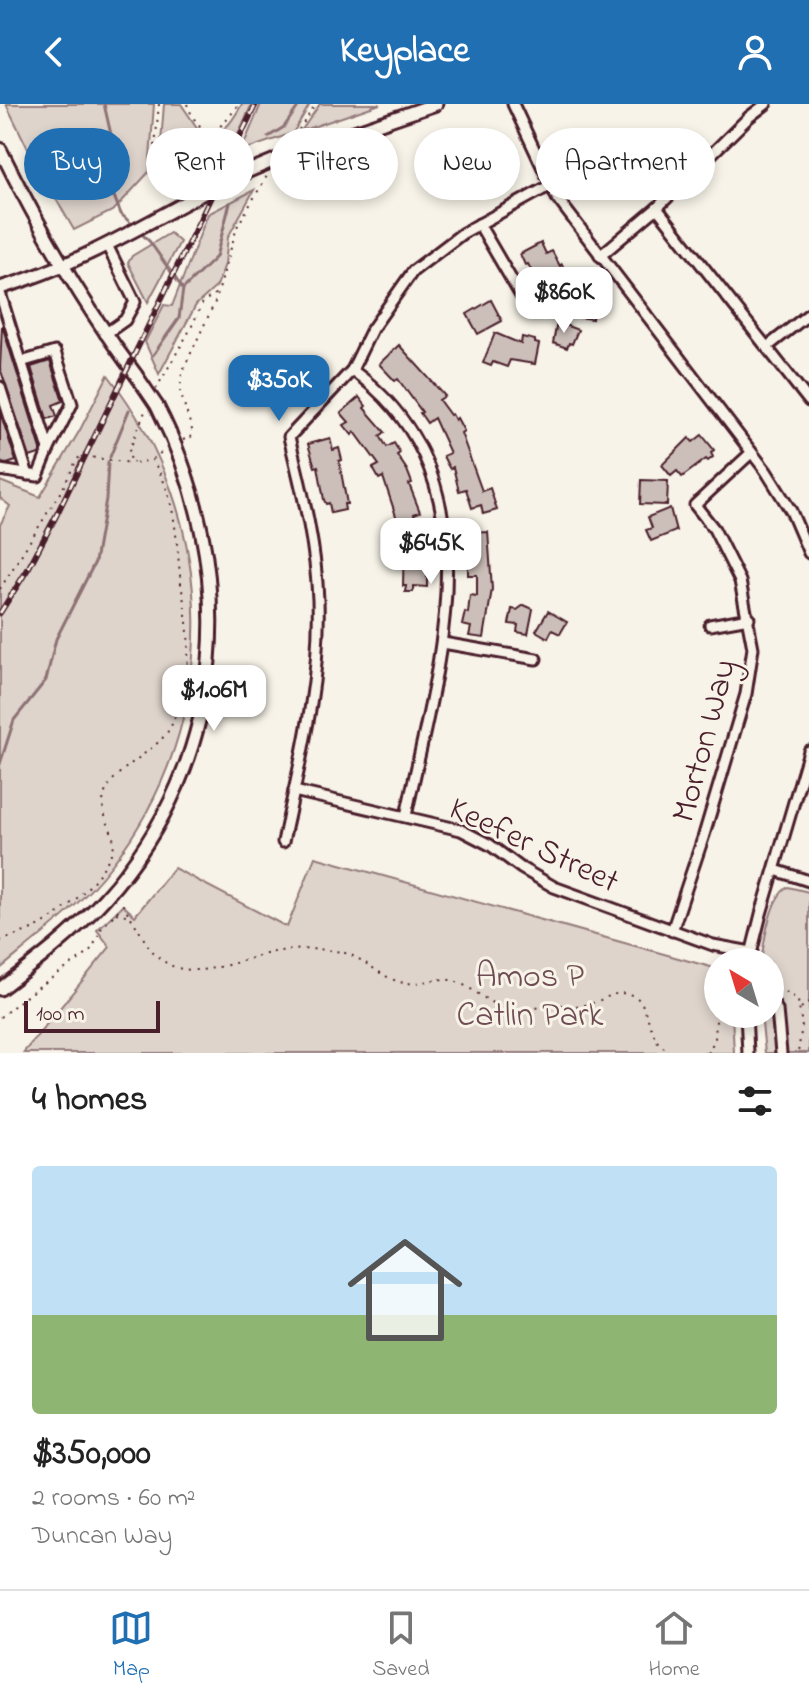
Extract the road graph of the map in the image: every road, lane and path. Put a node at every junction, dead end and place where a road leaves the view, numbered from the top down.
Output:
1 (159, 104) edge
2 (187, 104) edge
3 (238, 104) edge
4 (316, 104) edge
5 (436, 104) edge
6 (513, 104) edge
7 (766, 104) edge
8 (301, 128) edge
9 (360, 128) edge
10 (0, 149) edge
11 (536, 156) edge
12 (270, 159) edge
13 (270, 171) dead end
14 (536, 193) edge
15 (559, 200) edge
16 (183, 203) junction
17 (657, 208) junction
18 (479, 224) junction
19 (107, 245) junction
20 (600, 256) junction
21 (64, 265) junction
22 (0, 291) edge
23 (218, 292) junction
24 (528, 308) dead end
25 (809, 314) edge
26 (105, 334) junction
27 (767, 347) junction
28 (21, 362) junction
29 (352, 370) junction
30 (0, 387) edge
31 (809, 401) edge
32 (153, 402) junction
33 (175, 444) junction
34 (49, 449) junction
35 (751, 453) junction
36 (152, 460) junction
37 (133, 462) junction
38 (0, 470) edge
39 (28, 475) junction
40 (809, 553) edge
41 (0, 589) edge
42 (749, 618) junction
43 (710, 625) dead end
44 (443, 643) junction
45 (536, 659) dead end
46 (809, 751) edge
47 (294, 791) junction
48 (406, 816) junction
49 (283, 842) dead end
50 (775, 870) junction
51 (809, 881) edge
52 (116, 913) junction
53 (130, 916) junction
54 (672, 931) junction
55 (0, 941) edge
56 (722, 948) edge
57 (753, 948) edge
58 (0, 989) edge
59 (784, 993) edge
60 (809, 1002) edge
61 (801, 1008) junction
62 (0, 1017) edge
63 (716, 1028) edge
64 (747, 1028) edge
65 (779, 1028) edge
66 (669, 1053) edge
67 (708, 1053) edge
68 (748, 1053) edge
69 (781, 1053) edge
70 (798, 1053) edge

1 - 16 path
2 - 3 path
4 - 8 path
5 - 9 main road
6 - 11 street
7 - 17 street
10 - 21 main road
12 - 16 main road, bridge
13 - 23 path
14 - 18 street
15 - 20 street
16 - 19 main road
17 - 20 street
17 - 27 street
18 - 24 street
18 - 29 street
19 - 21 main road
19 - 26 street
20 - 35 street
21 - 22 main road
21 - 26 main road
22 - 28 street
23 - 32 path
23 - 33 path
25 - 27 street
26 - 32 main road, bridge
27 - 31 street
28 - 34 street
28 - 34 street
29 - 44 street
29 - 47 street
30 - 39 street
32 - 33 main road
32 - 37 path
33 - 36 path
33 - 58 main road
34 - 39 street
35 - 40 street
35 - 42 street, Morton Way
36 - 37 path
36 - 55 path
37 - 41 path
38 - 39 street
42 - 43 street
42 - 54 street, Morton Way
44 - 45 street
44 - 48 street
46 - 50 street
47 - 48 street, Keefer Street
47 - 49 street
48 - 54 street, Keefer Street
50 - 51 street
50 - 57 street
52 - 53 path
52 - 53 path
52 - 62 path
53 - 66 path
54 - 56 street, Keefer Street
59 - 61 path
60 - 61 path
61 - 70 path
63 - 67 path
64 - 68 street
65 - 69 street

